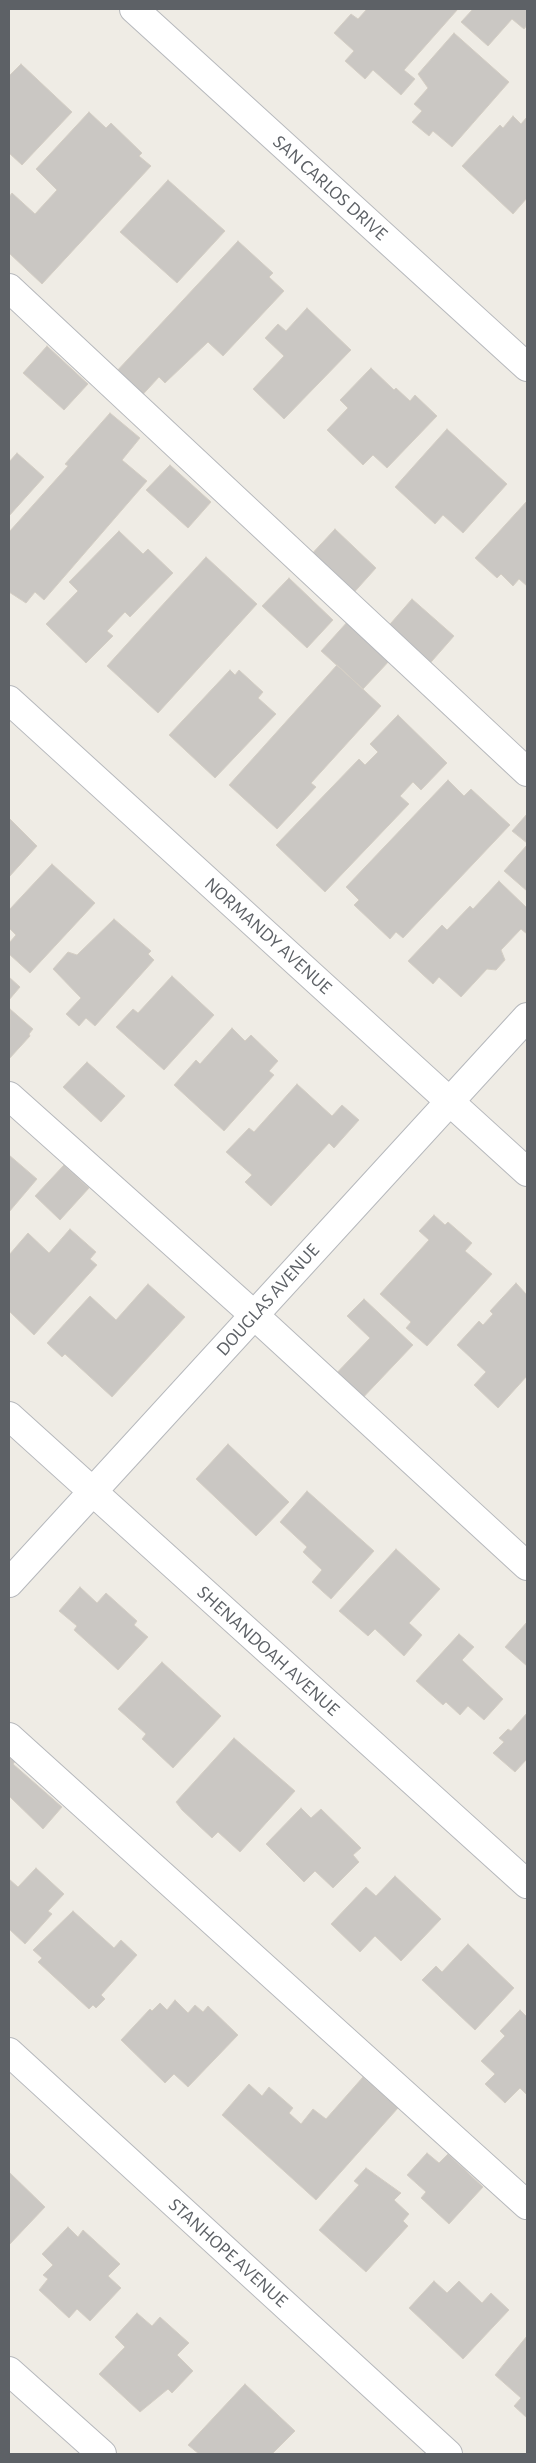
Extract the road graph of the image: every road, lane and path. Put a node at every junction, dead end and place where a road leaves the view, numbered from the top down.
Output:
1 (134, 9) edge
2 (9, 288) edge
3 (527, 367) edge
4 (9, 700) edge
5 (527, 772) edge
6 (527, 1017) edge
7 (9, 1096) edge
8 (450, 1102) junction
9 (527, 1172) edge
10 (254, 1315) junction
11 (9, 1416) edge
12 (92, 1492) junction
13 (527, 1566) edge
14 (9, 1583) edge
15 (9, 1737) edge
16 (527, 1884) edge
17 (9, 2052) edge
18 (527, 2205) edge
19 (9, 2371) edge
20 (102, 2454) edge
21 (448, 2454) edge

1 - 3 street, SAN CARLOS DRIVE
2 - 5 street
4 - 8 street, NORMANDY AVENUE
6 - 8 street, DOUGLAS AVENUE
7 - 10 street
8 - 9 street, NORMANDY AVENUE
8 - 10 street, DOUGLAS AVENUE
10 - 12 street, DOUGLAS AVENUE
10 - 13 street
11 - 12 street, SHENANDOAH AVENUE
12 - 14 street, DOUGLAS AVENUE
12 - 16 street, SHENANDOAH AVENUE
15 - 18 street
17 - 21 street, STANHOPE AVENUE
19 - 20 street

